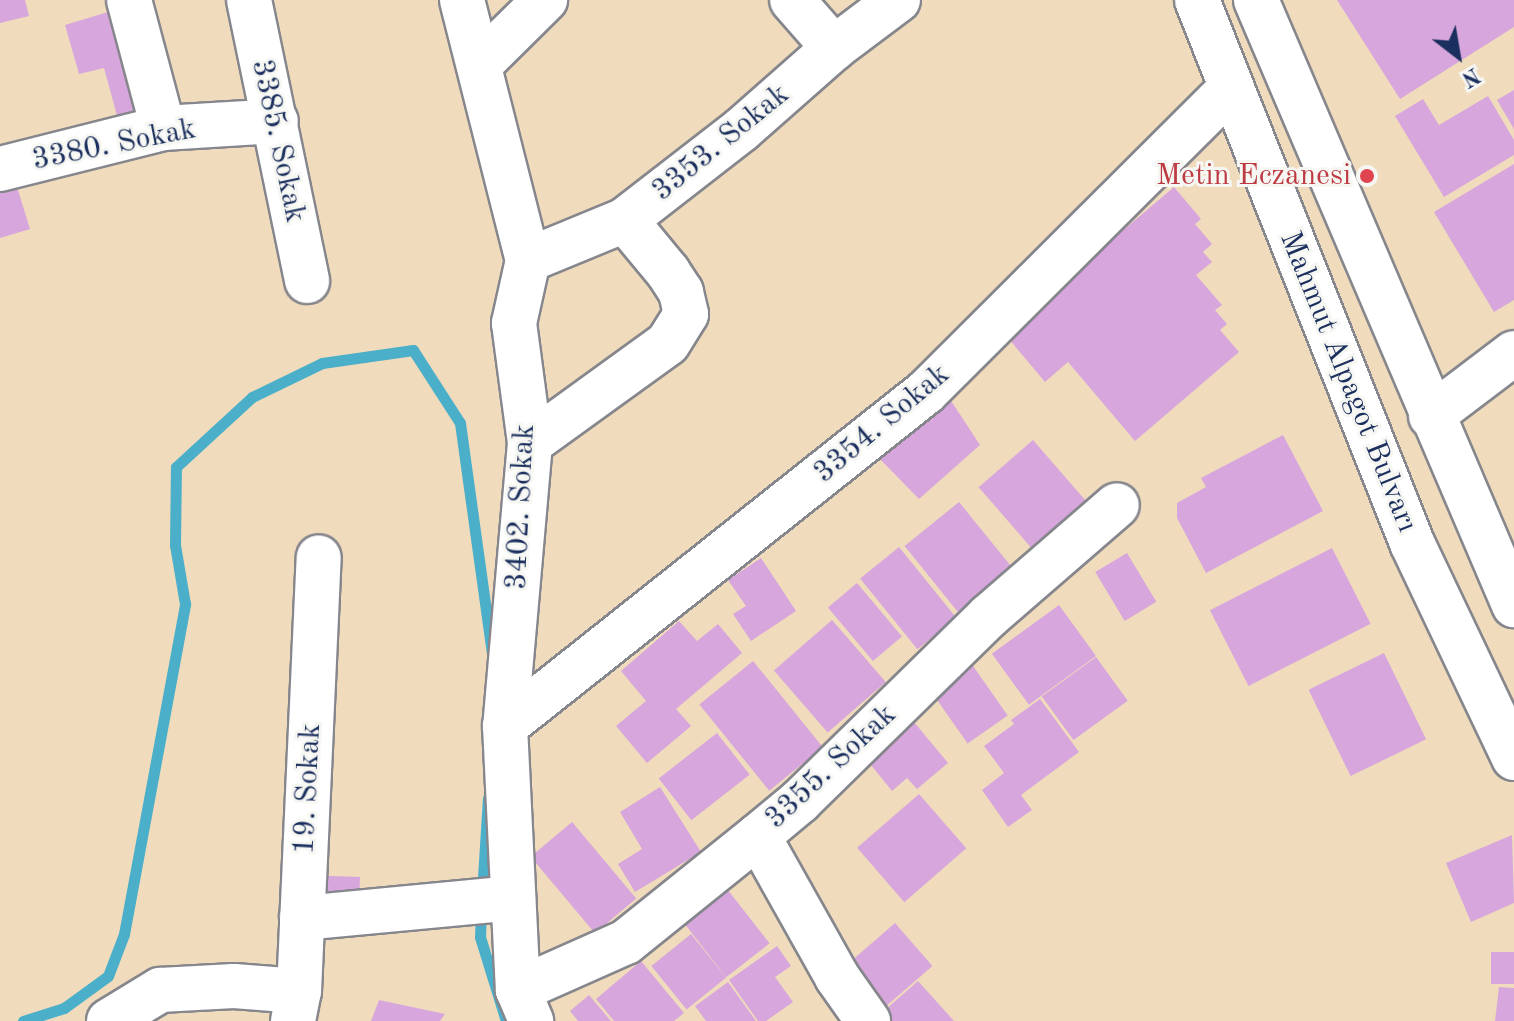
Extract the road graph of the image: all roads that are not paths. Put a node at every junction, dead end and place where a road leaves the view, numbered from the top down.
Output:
1 (129, 0) edge
2 (249, 0) edge
3 (462, 0) edge
4 (545, 0) edge
5 (792, 0) edge
6 (898, 0) edge
7 (1197, 0) edge
8 (1266, 4) edge
9 (834, 48) junction
10 (479, 65) junction
11 (1230, 89) junction
12 (276, 121) junction
13 (163, 128) junction
14 (0, 169) edge
15 (625, 220) junction
16 (528, 260) junction
17 (307, 281) dead end
18 (1514, 353) edge
19 (1431, 416) junction
20 (530, 443) junction
21 (1117, 505) dead end
22 (319, 557) dead end
23 (1514, 605) edge
24 (505, 726) junction
25 (1514, 758) edge
26 (758, 836) junction
27 (502, 899) junction
28 (302, 918) junction
29 (296, 1006) edge
30 (525, 1006) edge
31 (109, 1021) edge
32 (868, 1021) edge

1 - 13 street
2 - 12 street, 3385. Sokak
3 - 10 street, 3402. Sokak
4 - 10 street
5 - 9 street
6 - 9 street, 3353. Sokak
7 - 11 street, Mahmut Alpagot Bulvarı
8 - 19 street, Mahmut Alpagot Bulvarı
9 - 15 street, 3353. Sokak
10 - 16 street, 3402. Sokak
11 - 24 street, 3354. Sokak
11 - 25 street, Mahmut Alpagot Bulvarı
12 - 13 street, 3380. Sokak
12 - 17 street, 3385. Sokak
13 - 14 street, 3380. Sokak
15 - 16 street, 3353. Sokak
15 - 20 street
16 - 20 street, 3402. Sokak
18 - 19 street
19 - 23 street, Mahmut Alpagot Bulvarı
20 - 24 street, 3402. Sokak
21 - 26 street, 3355. Sokak
22 - 28 street, 19. Sokak
24 - 27 street, 3402. Sokak
26 - 30 street, 3355. Sokak
26 - 32 street
27 - 28 street
27 - 30 street, 3402. Sokak
28 - 29 street, 19. Sokak
29 - 31 street

